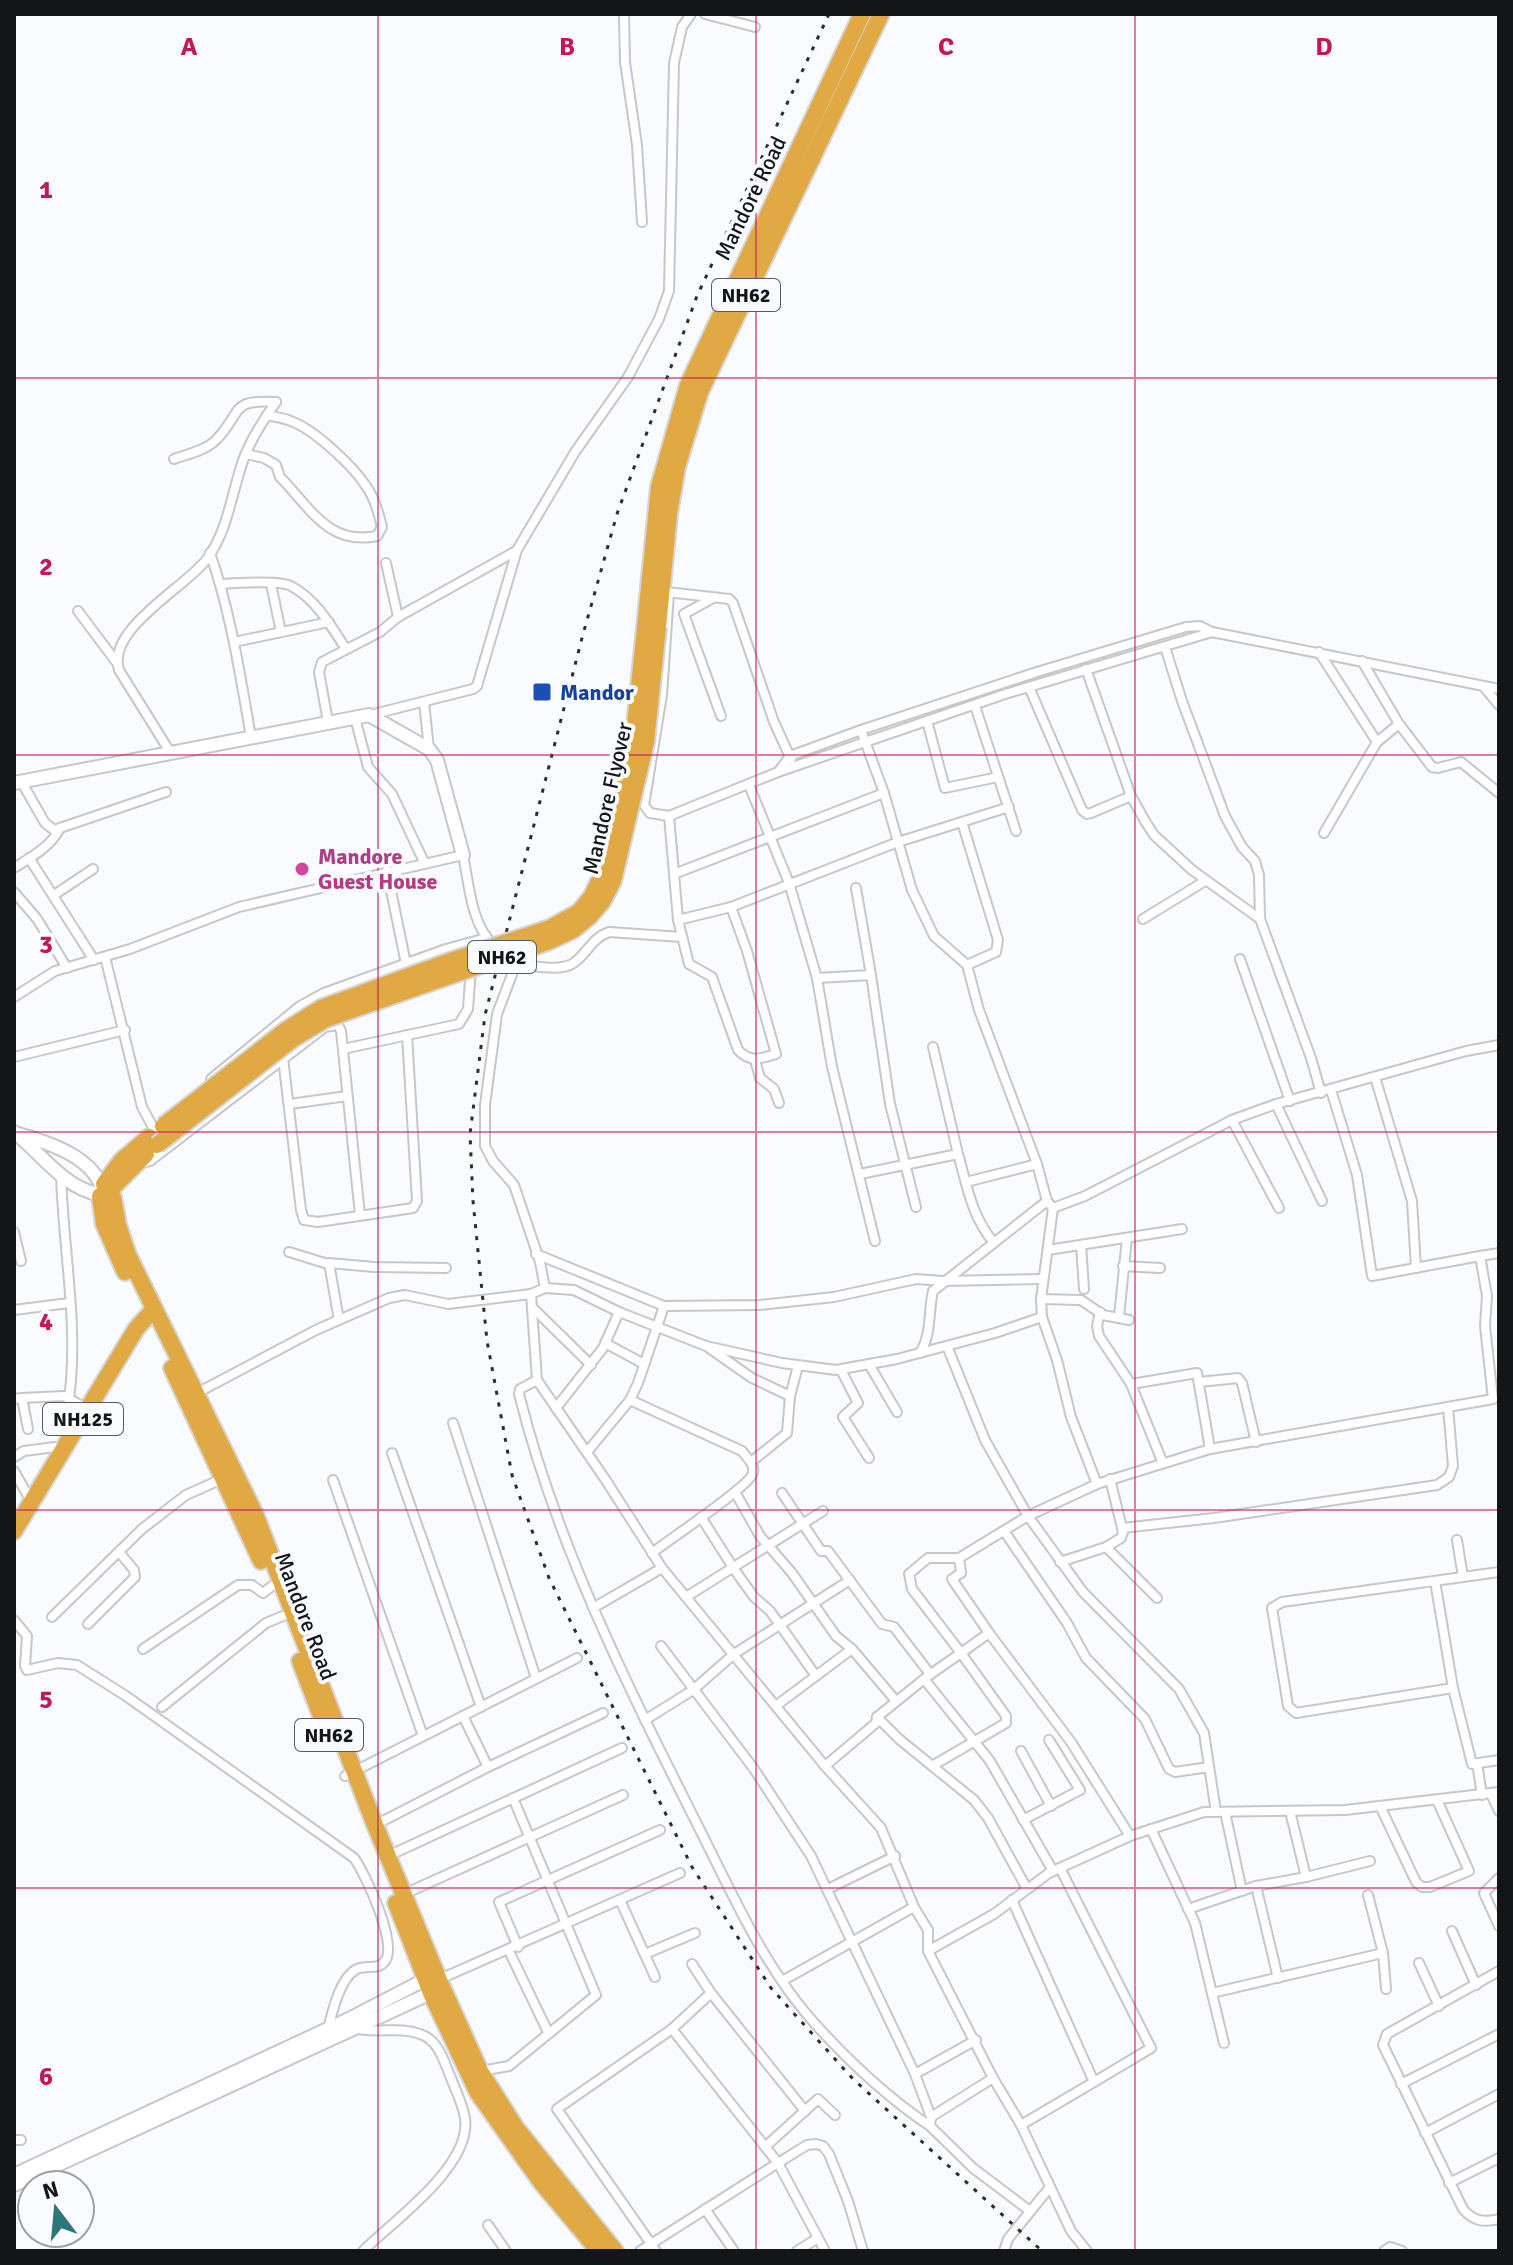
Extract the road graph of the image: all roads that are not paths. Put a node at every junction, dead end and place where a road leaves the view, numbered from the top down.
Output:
1 (624, 14) edge
2 (691, 14) edge
3 (705, 14) edge
4 (862, 14) edge
5 (881, 14) edge
6 (755, 27) dead end
7 (642, 222) dead end
8 (267, 415) junction
9 (246, 454) junction
10 (174, 459) dead end
11 (517, 550) junction
12 (210, 553) junction
13 (386, 563) dead end
14 (221, 584) junction
15 (271, 584) junction
16 (660, 591) junction
17 (714, 597) junction
18 (78, 611) dead end
19 (398, 617) junction
20 (329, 622) junction
21 (281, 632) junction
22 (1212, 632) junction
23 (234, 642) junction
24 (1165, 647) junction
25 (346, 649) junction
26 (1319, 652) junction
27 (1362, 660) junction
28 (117, 663) junction
29 (1086, 669) junction
30 (1483, 686) junction
31 (1029, 687) junction
32 (1499, 689) edge
33 (424, 702) junction
34 (1499, 705) edge
35 (975, 706) junction
36 (369, 715) junction
37 (721, 716) dead end
38 (355, 718) junction
39 (927, 721) junction
40 (328, 722) junction
41 (1399, 724) junction
42 (861, 730) junction
43 (251, 737) junction
44 (1377, 742) junction
45 (866, 744) junction
46 (429, 749) junction
47 (170, 752) junction
48 (790, 756) junction
49 (795, 767) junction
50 (778, 772) junction
51 (998, 777) junction
52 (17, 782) edge
53 (749, 785) junction
54 (166, 792) dead end
55 (884, 793) junction
56 (1499, 793) edge
57 (1131, 796) junction
58 (1009, 807) junction
59 (669, 816) junction
60 (962, 822) junction
61 (59, 830) junction
62 (1016, 831) dead end
63 (1324, 833) dead end
64 (771, 835) junction
65 (898, 842) junction
66 (463, 855) junction
67 (29, 858) junction
68 (424, 862) junction
69 (14, 868) edge
70 (93, 869) dead end
71 (387, 871) junction
72 (674, 874) junction
73 (1205, 881) junction
74 (789, 883) junction
75 (856, 888) dead end
76 (14, 892) edge
77 (54, 895) junction
78 (731, 907) junction
79 (1143, 919) dead end
80 (1260, 919) junction
81 (678, 920) junction
82 (682, 937) junction
83 (486, 938) junction
84 (472, 942) junction
85 (105, 957) junction
86 (1240, 959) dead end
87 (94, 960) junction
88 (406, 964) junction
89 (516, 964) junction
90 (967, 965) junction
91 (67, 968) junction
92 (871, 975) junction
93 (817, 978) junction
94 (14, 997) edge
95 (125, 1030) junction
96 (407, 1035) junction
97 (1499, 1045) edge
98 (933, 1047) dead end
99 (343, 1049) junction
100 (14, 1057) edge
101 (283, 1058) junction
102 (755, 1060) junction
103 (1375, 1077) junction
104 (1331, 1090) junction
105 (1321, 1093) junction
106 (347, 1096) junction
107 (1289, 1097) junction
108 (779, 1103) dead end
109 (290, 1104) junction
110 (1276, 1104) junction
111 (1232, 1120) junction
112 (16, 1133) edge
113 (153, 1137) junction
114 (958, 1154) junction
115 (128, 1162) junction
116 (1037, 1164) junction
117 (907, 1165) junction
118 (61, 1174) junction
119 (860, 1174) junction
120 (966, 1182) junction
121 (105, 1191) junction
122 (1322, 1201) dead end
123 (1049, 1202) junction
124 (916, 1207) dead end
125 (1279, 1208) dead end
126 (360, 1215) junction
127 (1182, 1229) dead end
128 (14, 1232) edge
129 (1127, 1238) junction
130 (992, 1240) junction
131 (875, 1241) dead end
132 (1081, 1245) junction
133 (1048, 1250) junction
134 (289, 1252) dead end
135 (1499, 1253) edge
136 (1480, 1256) junction
137 (538, 1258) junction
138 (21, 1261) dead end
139 (328, 1266) junction
140 (1123, 1266) junction
141 (446, 1268) dead end
142 (1160, 1268) dead end
143 (1416, 1268) junction
144 (1043, 1279) junction
145 (938, 1281) junction
146 (544, 1285) junction
147 (1084, 1289) dead end
148 (531, 1294) junction
149 (1041, 1299) junction
150 (69, 1303) junction
151 (147, 1306) junction
152 (664, 1306) junction
153 (532, 1307) junction
154 (14, 1310) edge
155 (619, 1312) junction
156 (1100, 1312) junction
157 (1042, 1317) junction
158 (1119, 1317) junction
159 (339, 1320) junction
160 (1129, 1320) dead end
161 (659, 1325) junction
162 (605, 1343) junction
163 (706, 1346) junction
164 (947, 1346) junction
165 (920, 1353) junction
166 (644, 1364) junction
167 (591, 1365) junction
168 (798, 1366) junction
169 (870, 1366) junction
170 (841, 1370) junction
171 (537, 1380) junction
172 (1199, 1382) junction
173 (1131, 1384) junction
174 (197, 1393) junction
175 (790, 1396) junction
176 (18, 1398) edge
177 (1496, 1399) edge
178 (630, 1400) junction
179 (74, 1402) junction
180 (1448, 1407) junction
181 (556, 1408) junction
182 (897, 1412) dead end
183 (453, 1423) dead end
184 (28, 1429) dead end
185 (1256, 1442) junction
186 (55, 1447) junction
187 (1210, 1449) junction
188 (587, 1452) junction
189 (392, 1453) dead end
190 (14, 1457) edge
191 (869, 1458) dead end
192 (1162, 1461) junction
193 (751, 1462) junction
194 (14, 1471) edge
195 (225, 1478) junction
196 (1110, 1479) junction
197 (333, 1480) dead end
198 (1097, 1484) junction
199 (735, 1492) junction
200 (782, 1493) dead end
201 (27, 1494) junction
202 (823, 1511) dead end
203 (14, 1515) edge
204 (1028, 1516) junction
205 (701, 1517) junction
206 (803, 1524) junction
207 (1122, 1528) junction
208 (14, 1531) edge
209 (1004, 1531) junction
210 (1457, 1540) dead end
211 (769, 1546) junction
212 (1106, 1547) junction
213 (119, 1552) junction
214 (652, 1553) junction
215 (959, 1558) junction
216 (1060, 1562) junction
217 (662, 1568) junction
218 (734, 1569) junction
219 (1499, 1572) edge
220 (1463, 1577) junction
221 (850, 1580) junction
222 (1435, 1581) junction
223 (272, 1586) junction
224 (686, 1597) junction
225 (1157, 1598) dead end
226 (813, 1603) junction
227 (593, 1608) junction
228 (283, 1616) junction
229 (52, 1617) dead end
230 (14, 1620) edge
231 (88, 1624) dead end
232 (780, 1626) junction
233 (989, 1633) junction
234 (661, 1646) dead end
235 (143, 1649) dead end
236 (852, 1649) junction
237 (961, 1653) junction
238 (734, 1654) junction
239 (577, 1658) dead end
240 (816, 1676) junction
241 (927, 1676) junction
242 (536, 1678) junction
243 (1453, 1688) junction
244 (693, 1690) junction
245 (896, 1701) junction
246 (777, 1705) junction
247 (162, 1707) dead end
248 (481, 1707) junction
249 (603, 1713) dead end
250 (463, 1716) junction
251 (877, 1717) junction
252 (645, 1720) junction
253 (423, 1736) junction
254 (1049, 1740) dead end
255 (975, 1742) junction
256 (622, 1748) dead end
257 (1021, 1751) dead end
258 (1499, 1760) edge
259 (1477, 1763) junction
260 (825, 1766) junction
261 (932, 1766) junction
262 (488, 1767) junction
263 (1209, 1767) junction
264 (350, 1774) junction
265 (1490, 1794) edge
266 (623, 1795) dead end
267 (513, 1798) junction
268 (1437, 1800) junction
269 (1051, 1806) junction
270 (1380, 1806) junction
271 (1290, 1811) junction
272 (1499, 1811) edge
273 (1220, 1812) junction
274 (1023, 1820) junction
275 (375, 1825) junction
276 (1151, 1829) junction
277 (660, 1830) dead end
278 (1130, 1836) junction
279 (529, 1837) junction
280 (388, 1856) junction
281 (895, 1856) junction
282 (1370, 1861) dead end
283 (1057, 1870) junction
284 (680, 1873) dead end
285 (1306, 1877) junction
286 (1499, 1878) edge
287 (547, 1880) junction
288 (1256, 1886) junction
289 (828, 1889) junction
290 (1027, 1889) junction
291 (1242, 1891) junction
292 (404, 1894) junction
293 (1368, 1895) dead end
294 (620, 1900) junction
295 (1012, 1900) junction
296 (914, 1907) junction
297 (1188, 1909) junction
298 (566, 1925) junction
299 (1499, 1926) edge
300 (1452, 1931) dead end
301 (695, 1933) dead end
302 (852, 1939) junction
303 (513, 1949) junction
304 (928, 1951) junction
305 (1383, 1953) junction
306 (645, 1954) junction
307 (1419, 1963) dead end
308 (692, 1964) dead end
309 (1499, 1971) edge
310 (655, 1977) dead end
311 (1278, 1978) junction
312 (782, 1981) junction
313 (432, 1984) junction
314 (1476, 1985) junction
315 (1386, 1989) dead end
316 (711, 1993) junction
317 (1212, 1993) junction
318 (1439, 2006) junction
319 (372, 2013) junction
320 (351, 2028) junction
321 (327, 2029) junction
322 (672, 2029) junction
323 (548, 2032) junction
324 (1499, 2034) edge
325 (976, 2040) junction
326 (1224, 2043) dead end
327 (480, 2071) junction
328 (915, 2074) junction
329 (993, 2078) junction
330 (1094, 2082) junction
331 (1401, 2084) junction
332 (1499, 2094) edge
333 (805, 2111) junction
334 (835, 2115) dead end
335 (931, 2122) junction
336 (1021, 2125) junction
337 (1425, 2133) junction
338 (765, 2147) junction
339 (1499, 2158) edge
340 (778, 2163) junction
341 (14, 2175) edge
342 (1449, 2183) junction
343 (14, 2185) edge
344 (1050, 2187) junction
345 (705, 2209) junction
346 (1030, 2211) junction
347 (1499, 2219) edge
348 (488, 2225) dead end
349 (818, 2238) junction
350 (654, 2247) edge
351 (363, 2251) edge
352 (506, 2251) edge
353 (599, 2251) edge
354 (615, 2251) edge
355 (640, 2251) edge
356 (734, 2251) edge
357 (797, 2251) edge
358 (825, 2251) edge
359 (863, 2251) edge
360 (1004, 2251) edge
361 (1087, 2251) edge
362 (1384, 2251) edge
363 (1402, 2251) edge

1 - 7 street
2 - 11 street
3 - 6 street
4 - 16 highway, Mandore Road / NH62
5 - 16 highway, NH62
8 - 9 street
8 - 9 street
8 - 10 street
9 - 12 street
11 - 19 street
11 - 33 street
12 - 14 street
12 - 28 street
13 - 19 street
14 - 15 street
14 - 23 street
15 - 20 street
15 - 21 street
16 - 17 street
16 - 59 street
16 - 113 highway, Mandore Flyover / NH62, bridge
17 - 37 street
17 - 48 street
18 - 28 street
19 - 25 street
20 - 21 street
20 - 25 street
21 - 23 street
22 - 24 street
22 - 26 street
22 - 42 street
23 - 43 street
24 - 29 street
24 - 80 street
25 - 40 street
26 - 27 street
26 - 44 street
27 - 30 street
27 - 41 street
28 - 47 street
29 - 31 street
29 - 57 street
30 - 32 street
30 - 34 street
31 - 35 street
31 - 57 street
33 - 36 street
33 - 46 street
35 - 39 street
35 - 51 street
36 - 38 street
36 - 46 street
38 - 40 street
38 - 68 street
39 - 45 street
39 - 51 street
40 - 43 street
41 - 44 street
41 - 56 street
42 - 45 street
42 - 48 street
43 - 47 street
44 - 63 street
45 - 49 street
45 - 55 street
46 - 66 street
47 - 52 street
48 - 49 street
48 - 50 street
49 - 50 street
50 - 53 street
51 - 58 street
52 - 61 street
53 - 59 street
53 - 64 street
54 - 61 street
55 - 64 street
55 - 65 street
57 - 73 street
58 - 60 street
58 - 62 street
59 - 72 street
60 - 65 street
60 - 90 street
61 - 67 street
64 - 72 street
64 - 74 street
65 - 74 street
65 - 90 street
66 - 68 street
66 - 83 street
67 - 69 street
67 - 77 street
68 - 71 street
70 - 77 street
71 - 85 street
71 - 88 street
72 - 81 street
73 - 79 street
73 - 80 street
74 - 78 street
74 - 93 street
75 - 92 street
76 - 91 street
77 - 87 street
78 - 81 street
78 - 102 street
80 - 105 street
81 - 82 street
82 - 89 street
82 - 102 street
83 - 84 street
83 - 89 street
84 - 88 street
84 - 96 street
85 - 87 street
85 - 95 street
86 - 107 street
87 - 91 street
88 - 113 street
89 - 137 street
90 - 116 street
91 - 94 street
92 - 93 street
92 - 117 street
93 - 119 street
95 - 100 street
95 - 113 street
96 - 99 street
96 - 126 street
97 - 103 street
98 - 114 street
99 - 101 street
99 - 106 street
101 - 109 street
101 - 115 street
102 - 108 street
103 - 104 street
103 - 143 street
104 - 105 street
104 - 143 street
105 - 107 street
106 - 109 street
106 - 126 street
107 - 110 street
109 - 126 street
110 - 111 street
110 - 122 street
111 - 123 street
111 - 125 street
112 - 118 street
112 - 121 street
113 - 115 highway, Mandore Flyover / NH62
114 - 117 street
114 - 120 street
115 - 121 highway, NH62
116 - 120 street
116 - 123 street
117 - 119 street
117 - 124 street
118 - 121 street
118 - 150 street
119 - 131 street
120 - 130 street
121 - 151 highway, NH62
123 - 130 street
123 - 133 street
127 - 129 street
128 - 138 street
129 - 132 street
129 - 140 street
130 - 145 street
132 - 133 street
132 - 147 street
133 - 144 street
134 - 139 street
135 - 136 street
136 - 143 street
136 - 177 street
137 - 146 street
137 - 152 street
139 - 141 street
139 - 159 street
140 - 142 street
140 - 158 street
144 - 145 street
144 - 149 street
145 - 152 street
145 - 165 street
146 - 148 street
146 - 155 street
148 - 153 street
148 - 159 street
149 - 156 street
149 - 157 street
150 - 154 street
150 - 179 street
151 - 174 highway, Mandore Road / NH62
151 - 179 highway, NH125
151 - 195 highway, Mandore Road / NH62
151 - 208 highway, NH125
152 - 161 street
153 - 167 street
153 - 171 street
155 - 161 street
155 - 162 street
156 - 158 street
156 - 173 street
157 - 164 street
157 - 198 street
158 - 160 street
159 - 174 street
161 - 163 street
161 - 166 street
162 - 166 street
162 - 167 street
163 - 168 street
163 - 175 street
164 - 165 street
164 - 204 street
165 - 169 street
166 - 178 street
167 - 181 street
168 - 170 street
168 - 175 street
169 - 170 street
169 - 182 street
170 - 191 street
171 - 181 street
171 - 227 street
172 - 173 street
172 - 185 street
172 - 187 street
173 - 192 street
174 - 264 highway, Mandore Road / NH62
175 - 193 street
176 - 179 street
176 - 184 street
177 - 180 street
178 - 188 street
178 - 193 street
179 - 186 highway, NH125
180 - 185 street
180 - 207 street
181 - 188 street
183 - 242 street
185 - 187 street
186 - 190 street
186 - 201 highway, NH125
187 - 192 street
188 - 214 street
189 - 248 street
192 - 196 street
193 - 199 street
194 - 201 street
195 - 213 street
195 - 223 highway, Mandore Road / NH62
196 - 198 street
196 - 207 street
197 - 253 street
198 - 204 street
199 - 205 street
199 - 211 street
200 - 206 street
201 - 203 highway, NH125
202 - 206 street
204 - 209 street
204 - 216 street
205 - 214 street
205 - 218 street
206 - 211 street
206 - 221 street
207 - 212 street
209 - 215 street
209 - 263 street
210 - 220 street
211 - 218 street
211 - 226 street
212 - 216 street
212 - 225 street
213 - 229 street
213 - 231 street
214 - 217 street
215 - 233 street
215 - 237 street
216 - 263 street
217 - 224 street
217 - 227 street
218 - 224 street
218 - 232 street
219 - 220 street
220 - 222 street
221 - 226 street
221 - 241 street
222 - 243 street
222 - 243 street
223 - 228 highway, Mandore Road / NH62
223 - 235 street
224 - 238 street
226 - 232 street
226 - 236 street
227 - 252 street
228 - 247 street
228 - 264 highway, Mandore Road / NH62
230 - 321 street
232 - 238 street
232 - 240 street
233 - 237 street
233 - 278 street
234 - 244 street
236 - 240 street
236 - 245 street
237 - 241 street
237 - 255 street
238 - 244 street
238 - 246 street
239 - 242 street
240 - 246 street
241 - 245 street
241 - 255 street
242 - 248 street
243 - 259 street
244 - 252 street
244 - 289 street
245 - 251 street
246 - 260 street
248 - 250 street
249 - 262 street
250 - 253 street
250 - 262 street
251 - 260 street
251 - 261 street
252 - 312 street
253 - 264 street
254 - 269 street
255 - 261 street
255 - 274 street
256 - 267 street
257 - 269 street
258 - 259 street
259 - 265 street
260 - 281 street
261 - 290 street
262 - 275 street
263 - 273 street
264 - 275 highway, Mandore Road / NH62
264 - 313 highway, Mandore Road / NH62
265 - 268 street
265 - 272 street
266 - 279 street
267 - 279 street
267 - 280 street
268 - 270 street
268 - 270 street
269 - 274 street
270 - 271 street
271 - 273 street
271 - 285 street
273 - 276 street
273 - 291 street
274 - 283 street
275 - 280 highway, Mandore Road / NH62
276 - 278 street
276 - 297 street
277 - 287 street
278 - 283 street
279 - 287 street
279 - 292 street
280 - 292 highway, Mandore Road / NH62
281 - 289 street
281 - 296 street
282 - 285 street
283 - 290 street
283 - 330 street
284 - 294 street
285 - 288 street
286 - 299 street
287 - 298 street
287 - 303 street
288 - 291 street
288 - 311 street
289 - 302 street
290 - 295 street
291 - 297 street
292 - 313 highway, Mandore Road / NH62
293 - 305 street
294 - 298 street
294 - 306 street
295 - 304 street
295 - 330 street
296 - 302 street
296 - 304 street
297 - 317 street
298 - 303 street
298 - 323 street
300 - 314 street
301 - 306 street
302 - 312 street
302 - 328 street
303 - 313 street
303 - 323 street
304 - 325 street
305 - 311 street
305 - 315 street
306 - 310 street
307 - 318 street
308 - 316 street
309 - 314 street
311 - 317 street
312 - 335 street
313 - 319 street
313 - 327 highway, Mandore Road / NH62
313 - 353 highway, Mandore Road / NH62
314 - 318 street
316 - 322 street
316 - 333 street
317 - 326 street
318 - 331 street
319 - 320 street
319 - 321 street
320 - 343 street
320 - 351 street
321 - 341 street
322 - 338 street
322 - 350 street
323 - 327 street
324 - 331 street
325 - 328 street
325 - 329 street
327 - 354 highway, Mandore Road / NH62
328 - 335 street
329 - 335 street
329 - 336 street
330 - 336 street
331 - 337 street
332 - 337 street
333 - 334 street
333 - 338 street
335 - 346 street
336 - 344 street
337 - 342 street
338 - 340 street
339 - 342 street
340 - 345 street
340 - 349 street
340 - 359 street
342 - 347 street
344 - 346 street
344 - 361 street
345 - 350 street
345 - 356 street
346 - 360 street
348 - 352 street
349 - 357 street
349 - 358 street
350 - 355 street
362 - 363 street

